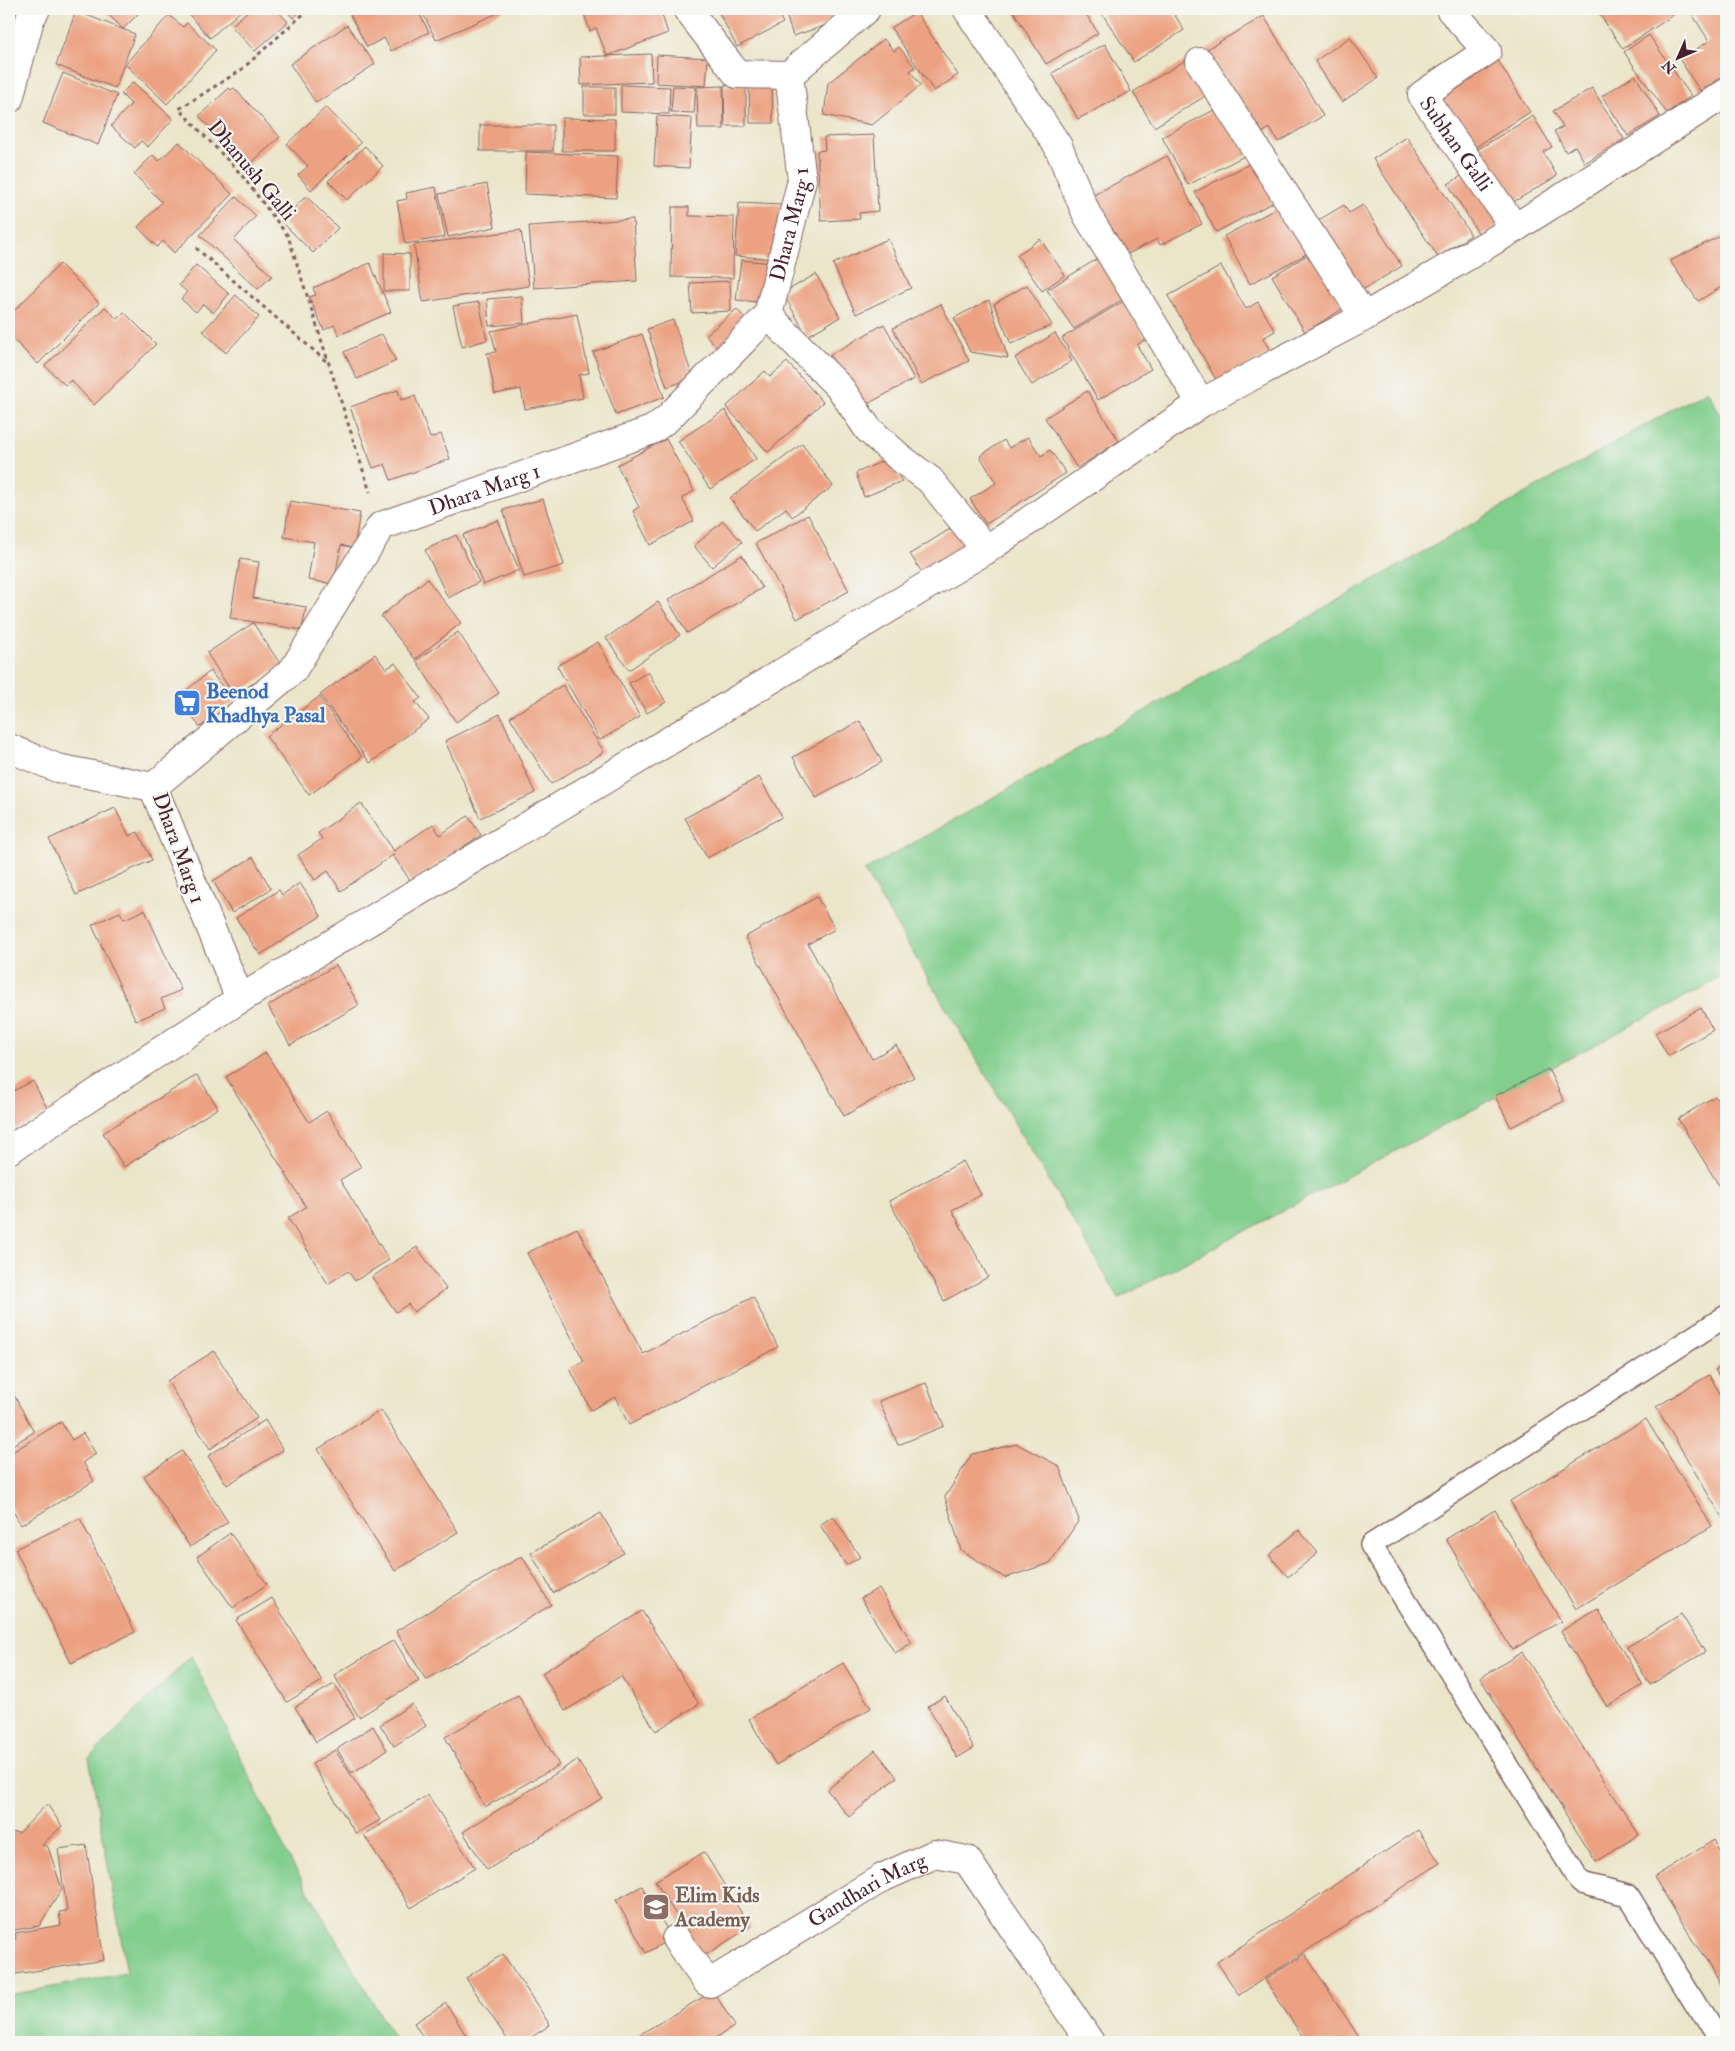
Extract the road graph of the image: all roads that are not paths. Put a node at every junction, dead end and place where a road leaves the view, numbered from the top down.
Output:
1 (36, 9) edge
2 (686, 9) edge
3 (866, 9) edge
4 (967, 9) edge
5 (1461, 12) edge
6 (1200, 62) dead end
7 (789, 75) junction
8 (1726, 93) edge
9 (9, 99) edge
10 (1515, 228) junction
11 (768, 315) junction
12 (1364, 317) junction
13 (1201, 403) junction
14 (986, 550) junction
15 (9, 748) edge
16 (153, 787) junction
17 (240, 999) junction
18 (9, 1150) edge
19 (1726, 1316) edge
20 (676, 1939) dead end
21 (1090, 2042) edge
22 (1719, 2042) edge

1 - 9 street
2 - 7 street
3 - 7 street
4 - 13 street
5 - 10 street, Subhan Galli
6 - 12 street
7 - 11 street, Dhara Marg 1
8 - 10 street
10 - 12 street
11 - 14 street
11 - 16 street, Dhara Marg 1
12 - 13 street
13 - 14 street
14 - 17 street
15 - 16 street
16 - 17 street, Dhara Marg 1
17 - 18 street
19 - 22 lane
20 - 21 street, Gandhari Marg

